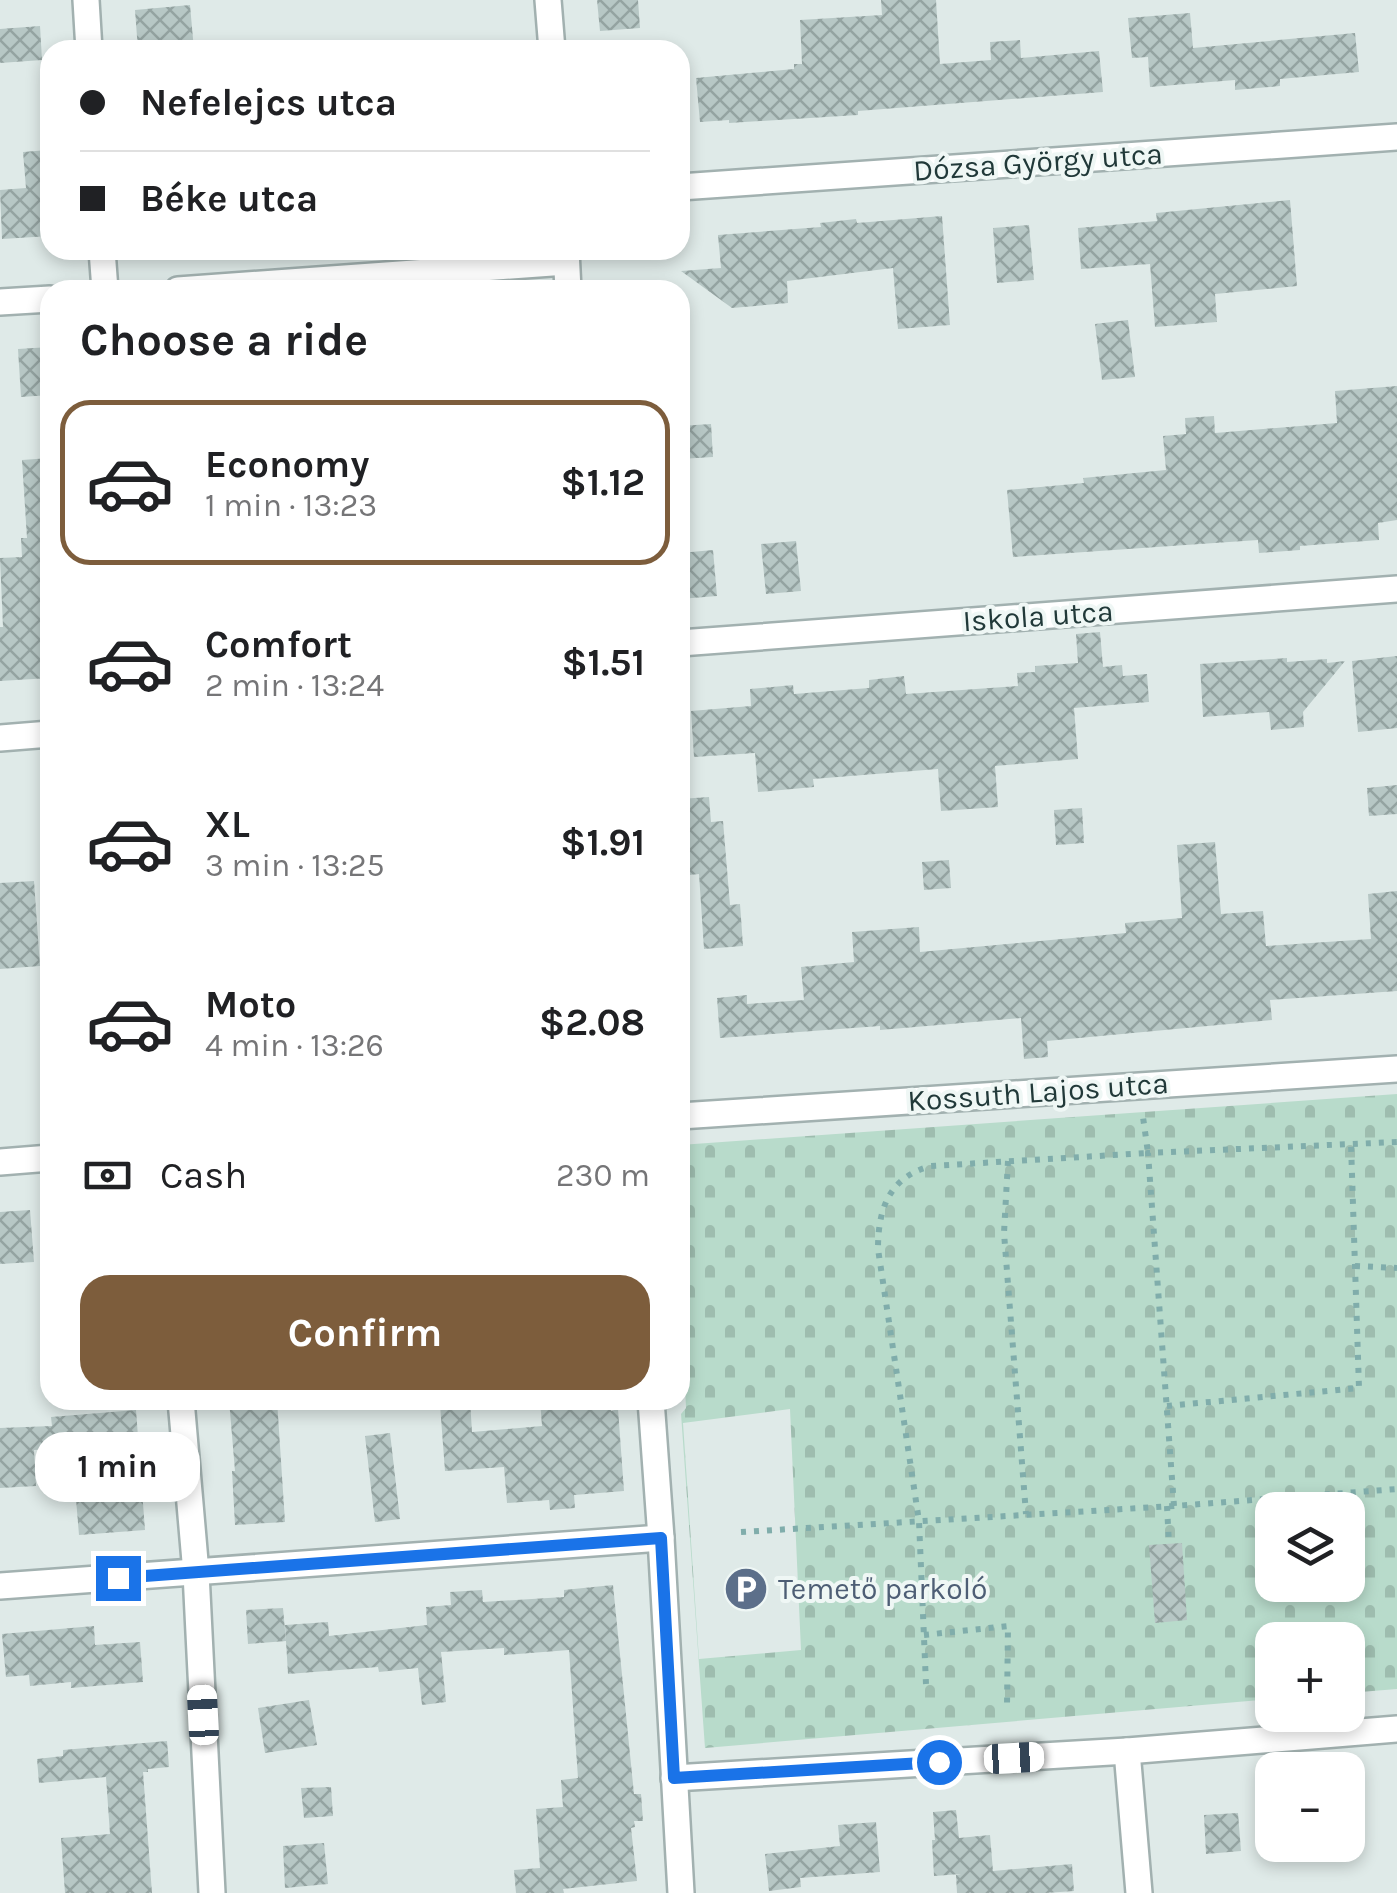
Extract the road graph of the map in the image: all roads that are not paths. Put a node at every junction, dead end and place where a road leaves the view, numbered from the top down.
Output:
1 (86, 0) edge
2 (548, 0) edge
3 (88, 40) edge
4 (551, 40) edge
5 (1397, 137) edge
6 (690, 185) edge
7 (520, 260) edge
8 (292, 280) edge
9 (40, 300) edge
10 (0, 302) edge
11 (1397, 589) edge
12 (690, 642) edge
13 (40, 735) edge
14 (0, 738) edge
15 (1397, 1069) edge
16 (690, 1115) edge
17 (40, 1159) edge
18 (0, 1162) edge
19 (182, 1410) edge
20 (652, 1410) edge
21 (661, 1538) junction
22 (196, 1573) junction
23 (0, 1586) edge
24 (1397, 1728) edge
25 (1128, 1752) junction
26 (674, 1778) junction
27 (212, 1893) edge
28 (680, 1893) edge
29 (1139, 1893) edge

1 - 3 street
2 - 4 street
5 - 6 street, Dózsa György utca
7 - 8 street
9 - 10 street
11 - 12 street, Iskola utca
13 - 14 street
15 - 16 street, Kossuth Lajos utca
17 - 18 street
19 - 22 street
20 - 21 street
21 - 22 street
21 - 26 street
22 - 23 street
22 - 27 street
24 - 25 street
25 - 26 street
25 - 29 street
26 - 28 street

